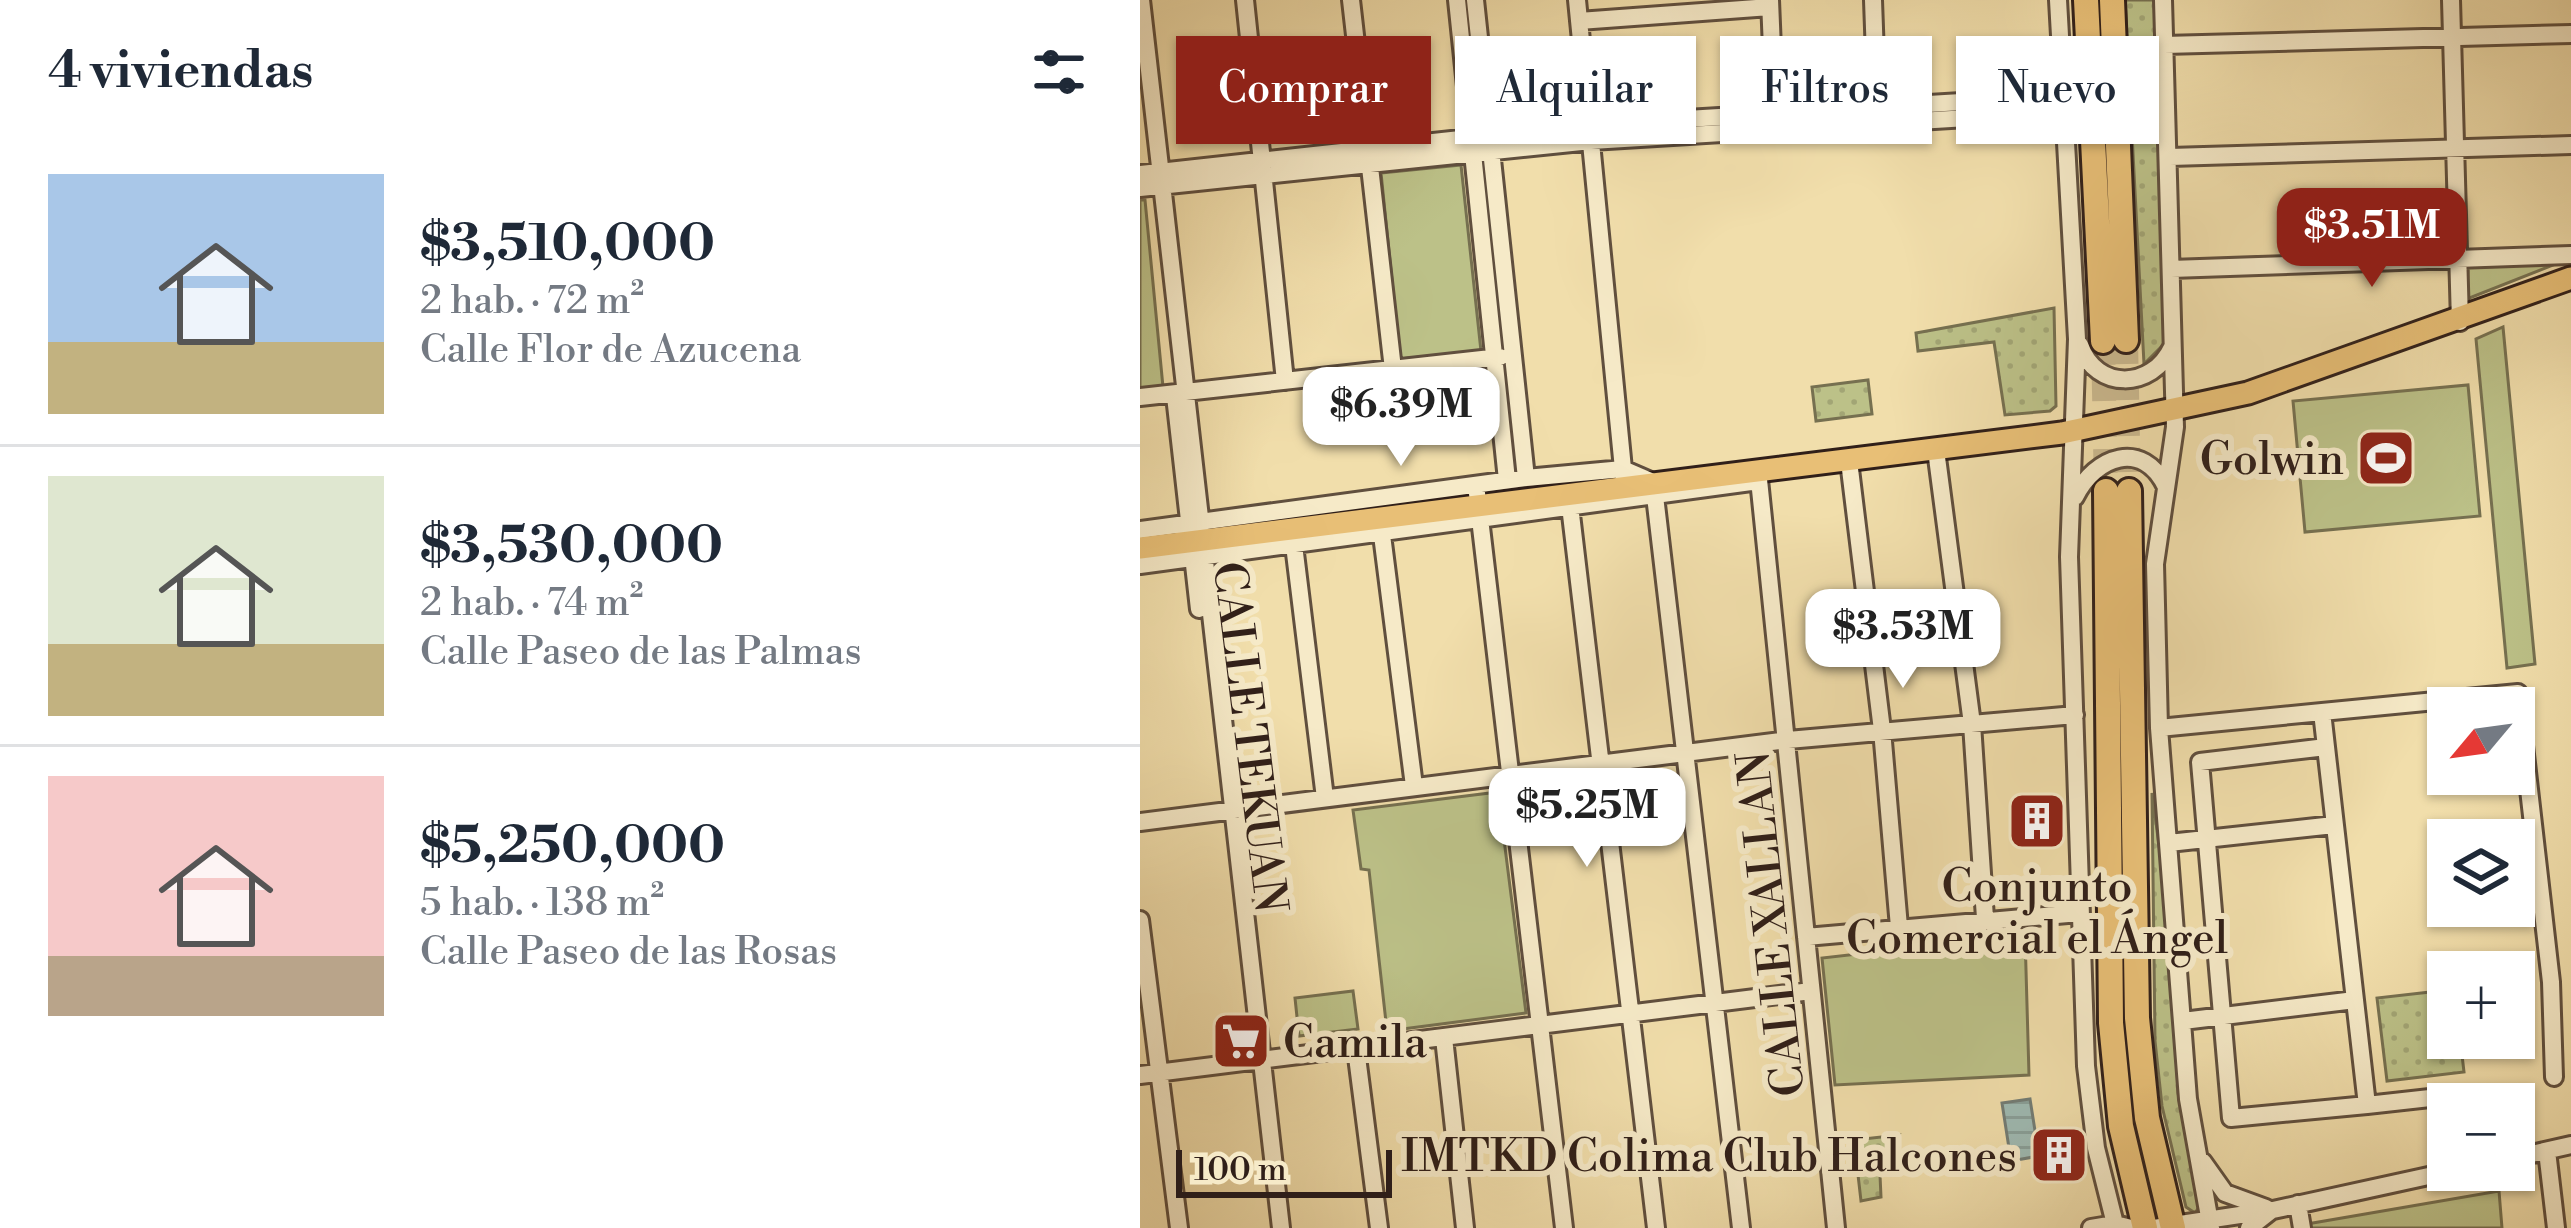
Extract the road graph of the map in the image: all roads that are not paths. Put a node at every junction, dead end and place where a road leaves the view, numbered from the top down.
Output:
1 (1141, 0) edge
2 (1245, 0) edge
3 (1351, 0) edge
4 (1457, 0) edge
5 (1475, 0) edge
6 (1577, 0) edge
7 (1873, 0) edge
8 (2058, 0) edge
9 (2086, 0) edge
10 (2112, 0) edge
11 (2163, 0) edge
12 (2451, 0) edge
13 (1770, 3) edge
14 (1579, 21) junction
15 (2571, 34) edge
16 (1580, 36) edge
17 (1771, 36) edge
18 (1874, 36) edge
19 (2060, 36) edge
20 (2452, 36) junction
21 (2164, 45) junction
22 (1140, 73) edge
23 (1956, 109) edge
24 (1934, 112) joint
25 (1956, 112) edge
26 (1490, 144) edge
27 (1591, 144) edge
28 (2064, 144) edge
29 (1481, 145) junction
30 (2571, 145) edge
31 (2455, 149) junction
32 (1369, 157) junction
33 (2170, 158) junction
34 (1263, 168) junction
35 (1151, 180) edge
36 (2571, 255) edge
37 (2458, 261) junction
38 (2171, 269) junction
39 (2571, 278) edge
40 (2460, 322) junction
41 (2077, 339) junction
42 (2174, 343) junction
43 (1504, 357) junction
44 (1394, 369) junction
45 (1285, 381) junction
46 (1180, 393) junction
47 (1140, 398) edge
48 (2174, 410) junction
49 (2074, 430) junction
50 (1936, 450) junction
51 (1844, 461) junction
52 (1759, 475) junction
53 (1624, 477) junction
54 (1516, 479) junction
55 (2167, 488) junction
56 (1654, 489) junction
57 (2118, 491) tunnel mouth
58 (2072, 501) junction
59 (1477, 503) junction
60 (1570, 506) junction
61 (1140, 530) edge
62 (1382, 535) junction
63 (1197, 541) junction
64 (1294, 545) junction
65 (1140, 548) edge
66 (1140, 565) edge
67 (2322, 712) junction
68 (2074, 715) junction
69 (1972, 724) junction
70 (2158, 728) junction
71 (1882, 730) junction
72 (1788, 740) junction
73 (2326, 747) junction
74 (1685, 752) junction
75 (1600, 763) junction
76 (1509, 774) junction
77 (1414, 786) junction
78 (1325, 798) junction
79 (1230, 811) junction
80 (1140, 822) edge
81 (2334, 825) junction
82 (2207, 840) junction
83 (2169, 843) junction
84 (2079, 913) junction
85 (1985, 918) junction
86 (1140, 920) edge
87 (1899, 927) junction
88 (1806, 938) junction
89 (1811, 991) junction
90 (2355, 1000) junction
91 (1714, 1003) junction
92 (1631, 1014) junction
93 (2222, 1016) junction
94 (2183, 1022) junction
95 (1540, 1026) junction
96 (1444, 1038) junction
97 (1356, 1049) junction
98 (1258, 1062) junction
99 (1161, 1072) junction
100 (1140, 1075) edge
101 (2554, 1077) dead end
102 (2427, 1098) edge
103 (2367, 1105) junction
104 (2571, 1144) edge
105 (2194, 1145) junction
106 (2547, 1150) junction
107 (2535, 1153) edge
108 (2427, 1176) edge
109 (2298, 1204) junction
110 (2273, 1210) junction
111 (2210, 1224) edge
112 (2120, 1226) edge
113 (2161, 1227) edge
114 (1179, 1228) edge
115 (1276, 1228) edge
116 (1379, 1228) edge
117 (1465, 1228) edge
118 (1564, 1228) edge
119 (1657, 1228) edge
120 (1741, 1228) edge
121 (1836, 1228) edge
122 (2091, 1228) edge
123 (2249, 1228) edge
124 (2302, 1228) edge
125 (2556, 1228) edge

1 - 35 street
2 - 34 street
3 - 32 street
4 - 29 street
5 - 29 street
6 - 14 street
7 - 18 street
8 - 19 street
9 - 10 highway
11 - 21 street
12 - 20 street
13 - 14 street
13 - 17 street
14 - 16 street
15 - 20 street
20 - 21 street
20 - 31 street
21 - 33 street
22 - 35 street
23 - 24 street
24 - 25 street
26 - 29 street
27 - 53 street
28 - 41 street
29 - 32 street
29 - 43 street
30 - 31 street
31 - 33 street
31 - 37 street
32 - 34 street
32 - 44 street
33 - 38 street
34 - 35 street
34 - 45 street
35 - 46 street, CALLE TEKUAN
36 - 37 street
37 - 38 street
37 - 40 street
38 - 42 street
39 - 40 main road
40 - 48 main road
41 - 42 street
41 - 49 street
42 - 48 street
43 - 44 street
43 - 54 street
44 - 45 street
45 - 46 street
46 - 47 street
46 - 63 street, CALLE TEKUAN
48 - 49 main road
48 - 55 street
49 - 50 main road
49 - 58 street
50 - 51 main road
50 - 69 street
51 - 52 main road
51 - 71 street
52 - 56 main road
52 - 72 street, CALLE XALLAN
53 - 54 street
53 - 56 main road
53 - 59 main road
54 - 59 street
55 - 58 street
55 - 70 street
56 - 60 street
56 - 74 street
57 - 113 highway
58 - 68 street
59 - 60 street
59 - 62 street
59 - 63 main road
59 - 76 street
60 - 75 street
61 - 63 street
62 - 64 street
62 - 77 street
63 - 64 street
63 - 65 main road
63 - 66 street
63 - 79 street, CALLE TEKUAN
64 - 78 street
67 - 70 street
67 - 73 street
67 - 101 street
68 - 69 street
68 - 84 street
69 - 71 street
69 - 85 street
70 - 83 street
71 - 72 street
71 - 87 street
72 - 74 street
72 - 88 street, CALLE XALLAN
73 - 81 street
73 - 82 street
74 - 75 street
74 - 91 street
75 - 76 street
75 - 92 street
76 - 77 street
76 - 95 street
77 - 78 street
78 - 79 street
79 - 80 street
79 - 98 street, CALLE TEKUAN
81 - 82 street
81 - 90 street
82 - 83 street
82 - 93 street
83 - 94 street
84 - 85 street
84 - 112 street
85 - 87 street
86 - 99 street
87 - 88 street
88 - 89 street, CALLE XALLAN
89 - 91 street
89 - 121 street, CALLE XALLAN
90 - 93 street
90 - 103 street
91 - 92 street
91 - 120 street
92 - 95 street
92 - 119 street
93 - 94 street
93 - 103 street
94 - 105 street
95 - 96 street
95 - 118 street
96 - 97 street
96 - 117 street
97 - 98 street
97 - 116 street
98 - 99 street
98 - 115 street, CALLE TEKUAN
99 - 100 street
99 - 114 street
102 - 103 street
104 - 106 street
105 - 110 street
105 - 111 street
106 - 107 street
106 - 125 street
108 - 109 street
109 - 110 street
109 - 124 street
110 - 111 street
110 - 123 street
111 - 113 street
112 - 122 street

